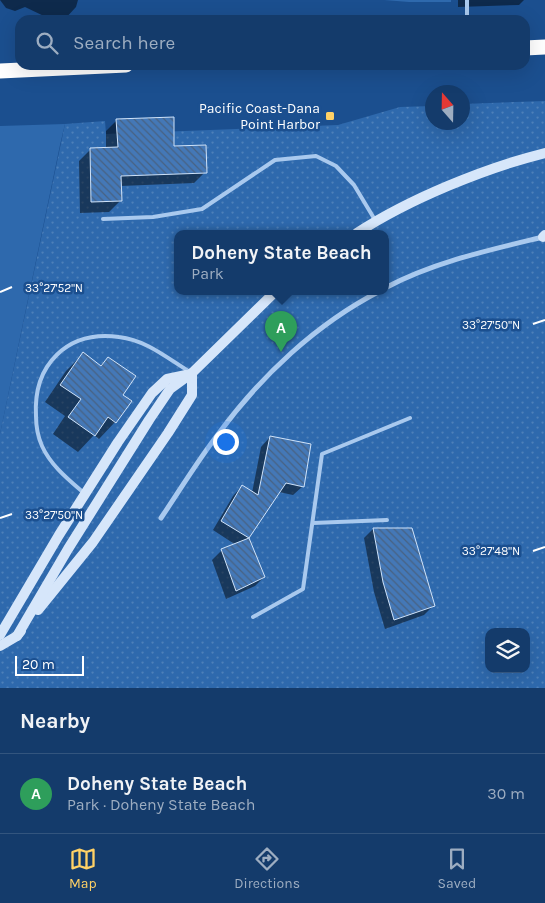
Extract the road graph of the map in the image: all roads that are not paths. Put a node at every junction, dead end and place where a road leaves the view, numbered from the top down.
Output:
1 (466, 0) edge
2 (467, 15) edge
3 (545, 47) edge
4 (530, 48) edge
5 (21, 70) edge
6 (0, 71) edge
7 (545, 154) edge
8 (103, 219) dead end
9 (377, 222) junction
10 (362, 230) edge
11 (544, 236) edge
12 (389, 286) edge
13 (272, 295) edge
14 (372, 295) edge
15 (192, 374) junction
16 (410, 418) dead end
17 (85, 494) junction
18 (97, 502) junction
19 (161, 518) dead end
20 (387, 520) dead end
21 (312, 523) junction
22 (252, 617) dead end
23 (0, 636) edge
24 (17, 636) junction
25 (0, 646) edge

1 - 2 lane
3 - 4 highway
5 - 6 highway
7 - 9 street
8 - 9 lane
9 - 10 street
11 - 12 street
13 - 15 street
14 - 19 street
15 - 17 street
15 - 17 lane
15 - 18 street
15 - 24 street
16 - 21 lane
17 - 18 street
17 - 23 street
18 - 24 street
20 - 21 lane
21 - 22 lane
24 - 25 street

